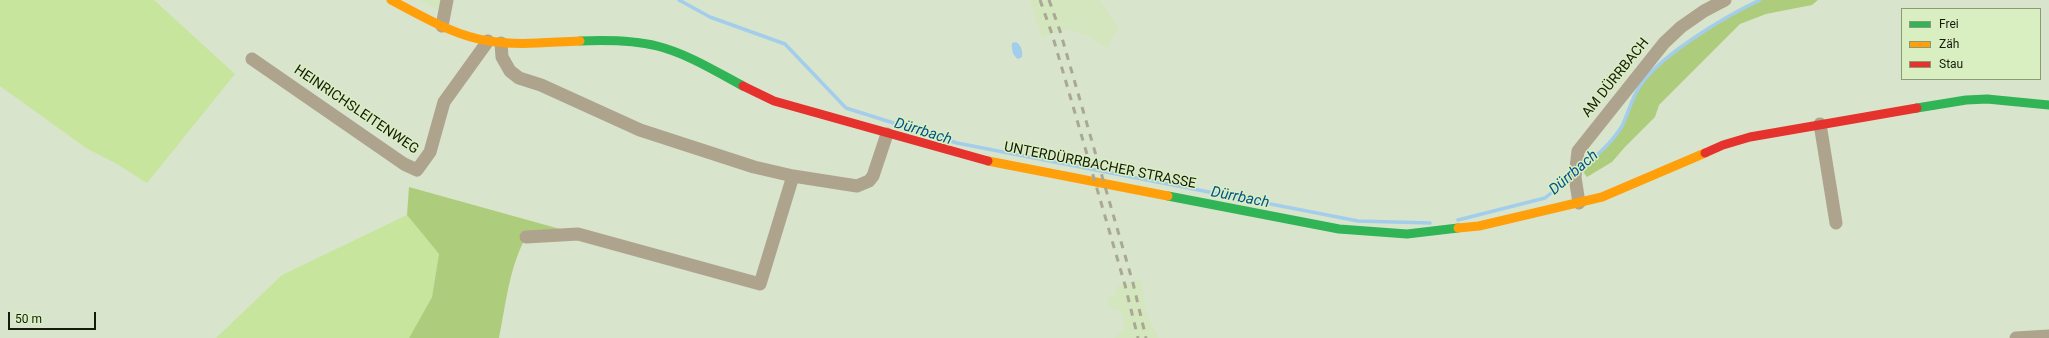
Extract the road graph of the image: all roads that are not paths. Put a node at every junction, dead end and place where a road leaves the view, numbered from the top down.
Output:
1 (391, 0) edge
2 (447, 0) edge
3 (1725, 0) edge
4 (442, 26) junction
5 (495, 42) junction
6 (252, 59) dead end
7 (2049, 105) edge
8 (1820, 124) junction
9 (887, 134) junction
10 (793, 176) junction
11 (1579, 203) junction
12 (1836, 223) dead end
13 (526, 237) dead end
14 (2049, 336) edge
15 (2016, 338) edge

1 - 4 street, UNTERDÜRRBACHER STRASSE
2 - 4 street
3 - 11 street, AM DÜRRBACH
4 - 5 street, UNTERDÜRRBACHER STRASSE
5 - 6 street, HEINRICHSLEITENWEG
5 - 9 street, UNTERDÜRRBACHER STRASSE
5 - 10 street
7 - 8 street, UNTERDÜRRBACHER STRASSE
8 - 11 street, UNTERDÜRRBACHER STRASSE
8 - 12 street
9 - 10 street
9 - 11 street, UNTERDÜRRBACHER STRASSE
10 - 13 street
14 - 15 street

